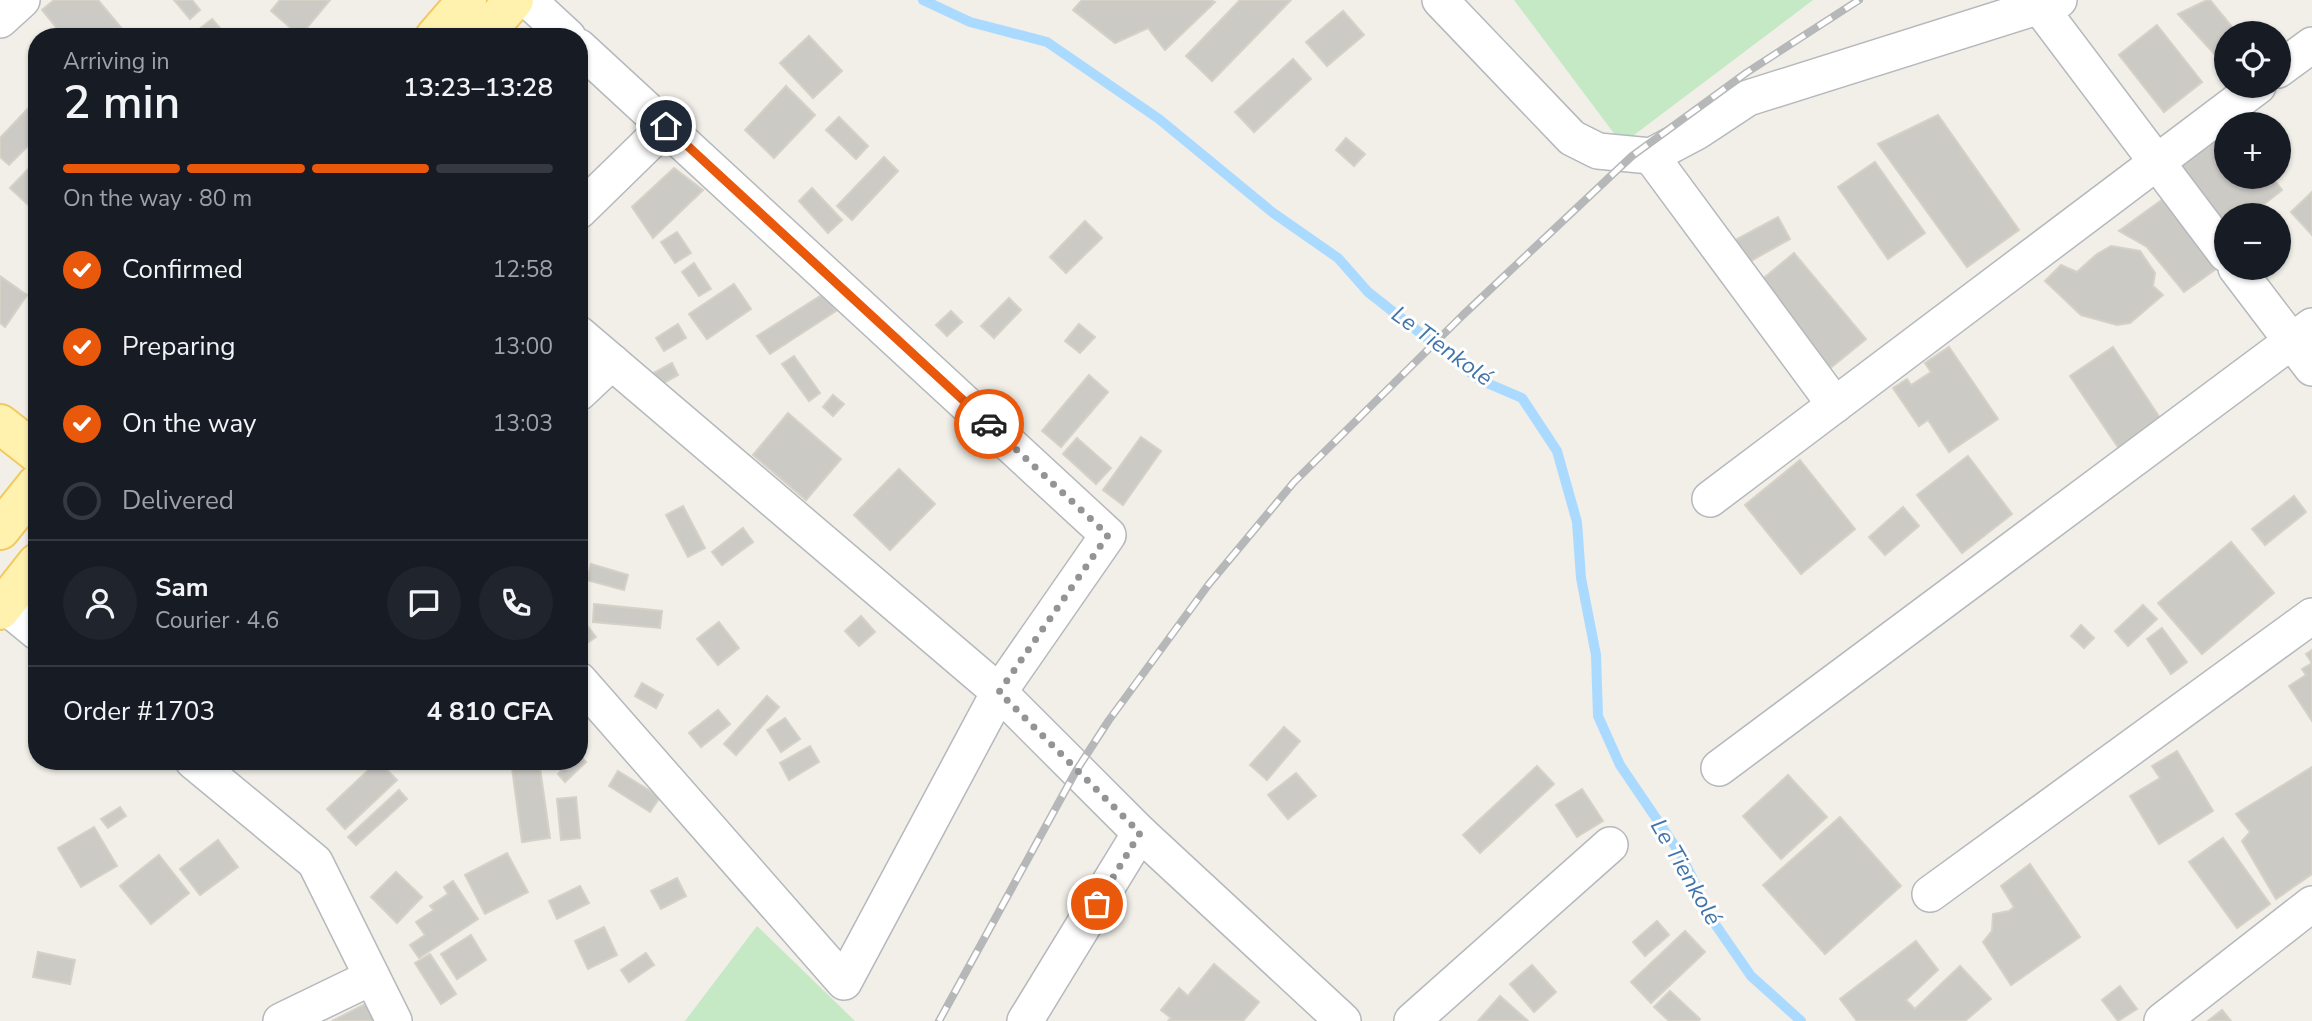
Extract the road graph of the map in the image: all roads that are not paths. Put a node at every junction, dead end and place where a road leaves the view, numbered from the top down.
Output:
1 (22, 0) edge
2 (467, 0) edge
3 (514, 0) edge
4 (528, 0) edge
5 (1440, 0) edge
6 (2049, 3) edge
7 (0, 20) edge
8 (443, 28) edge
9 (489, 28) edge
10 (558, 28) edge
11 (2312, 45) edge
12 (588, 55) edge
13 (2291, 60) edge
14 (2242, 98) edge
15 (666, 126) junction
16 (1651, 156) junction
17 (2157, 162) junction
18 (588, 202) edge
19 (2214, 238) edge
20 (2247, 280) edge
21 (588, 342) edge
22 (2305, 345) edge
23 (612, 362) junction
24 (588, 385) edge
25 (1835, 405) junction
26 (0, 424) edge
27 (28, 446) edge
28 (28, 495) edge
29 (1710, 499) dead end
30 (0, 530) edge
31 (28, 575) edge
32 (2, 608) edge
33 (2312, 616) edge
34 (28, 626) edge
35 (588, 690) edge
36 (999, 692) junction
37 (1719, 768) dead end
38 (204, 770) edge
39 (1140, 833) junction
40 (1610, 845) dead end
41 (1930, 894) dead end
42 (2312, 904) edge
43 (372, 976) junction
44 (281, 1021) edge
45 (394, 1021) edge
46 (1025, 1021) edge
47 (1343, 1021) edge
48 (1412, 1021) edge
49 (2162, 1021) edge

1 - 7 street
2 - 8 main road
3 - 9 main road
4 - 10 street
5 - 16 street
6 - 16 street
6 - 17 street
11 - 13 street
12 - 15 street
14 - 17 street
15 - 18 street
15 - 36 street
16 - 25 street
17 - 19 street
17 - 25 street
20 - 22 street
21 - 23 street
22 - 37 street
23 - 24 street
23 - 36 street
25 - 29 street
26 - 27 main road
28 - 30 main road
31 - 32 main road
32 - 34 street
33 - 41 street
35 - 36 street
36 - 39 street
38 - 43 street
39 - 46 street
39 - 47 street
40 - 48 street
42 - 49 street
43 - 44 street
43 - 45 street

